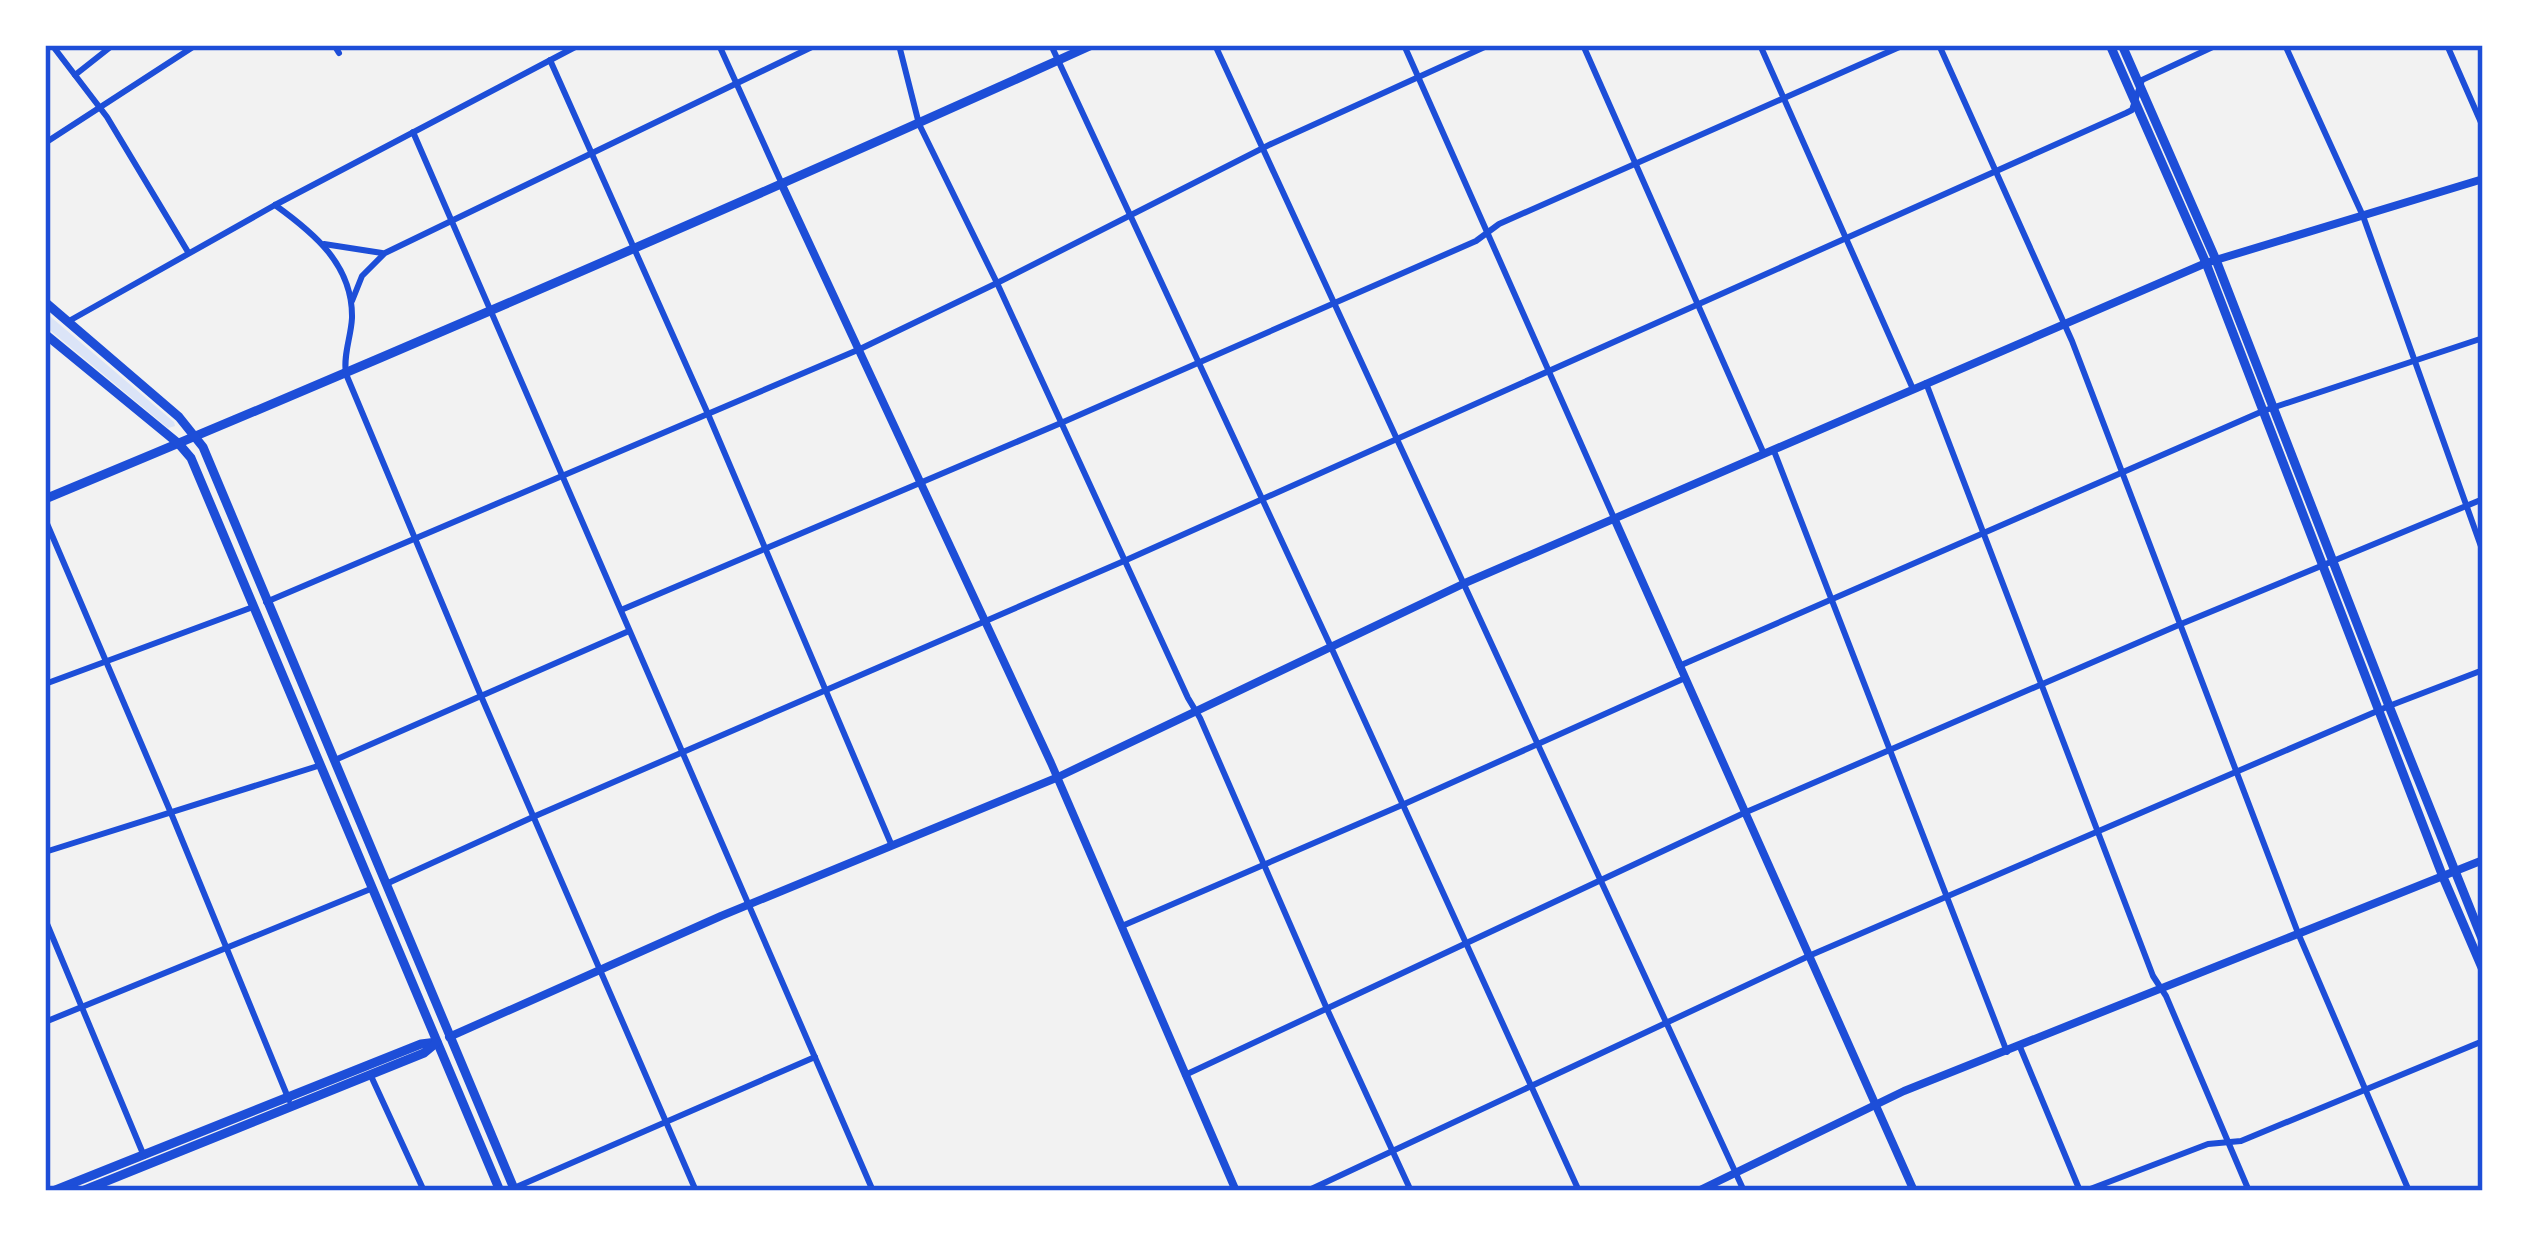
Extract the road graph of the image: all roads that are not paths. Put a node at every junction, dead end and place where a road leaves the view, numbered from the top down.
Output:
1 (52, 45) edge
2 (113, 45) edge
3 (196, 45) edge
4 (579, 45) edge
5 (719, 45) edge
6 (817, 45) edge
7 (899, 45) edge
8 (1051, 45) edge
9 (1092, 45) edge
10 (1216, 45) edge
11 (1404, 45) edge
12 (1490, 45) edge
13 (1583, 45) edge
14 (1760, 45) edge
15 (1904, 45) edge
16 (1939, 45) edge
17 (2110, 45) edge
18 (2122, 45) edge
19 (2217, 45) edge
20 (2285, 45) edge
21 (2447, 45) edge
22 (550, 60) junction
23 (1057, 61) junction
24 (75, 75) junction
25 (1419, 77) junction
26 (735, 84) junction
27 (2139, 85) junction
28 (1784, 98) junction
29 (2135, 103) junction
30 (99, 106) junction
31 (919, 124) junction
32 (2483, 127) edge
33 (413, 132) junction
34 (45, 143) edge
35 (1263, 148) junction
36 (593, 153) junction
37 (1637, 163) junction
38 (1995, 172) junction
39 (2483, 179) edge
40 (782, 185) junction
41 (275, 205) junction
42 (2363, 215) junction
43 (1131, 216) junction
44 (452, 221) junction
45 (1487, 233) junction
46 (1847, 239) junction
47 (324, 244) junction
48 (636, 249) junction
49 (188, 252) junction
50 (386, 254) junction
51 (2211, 261) junction
52 (997, 283) junction
53 (45, 302) edge
54 (1334, 303) junction
55 (351, 304) junction
56 (1700, 306) junction
57 (491, 312) junction
58 (69, 321) junction
59 (2065, 324) junction
60 (46, 336) edge
61 (2483, 338) edge
62 (860, 349) junction
63 (2416, 360) junction
64 (1197, 363) junction
65 (1549, 371) junction
66 (346, 374) junction
67 (1926, 383) junction
68 (1913, 389) junction
69 (2268, 410) junction
70 (708, 414) junction
71 (1061, 423) junction
72 (196, 436) junction
73 (1397, 439) junction
74 (178, 444) junction
75 (1769, 452) junction
76 (2124, 473) junction
77 (562, 476) junction
78 (921, 482) junction
79 (45, 499) edge
80 (1260, 499) junction
81 (2483, 499) edge
82 (2466, 506) junction
83 (1614, 518) junction
84 (45, 519) edge
85 (1983, 534) junction
86 (415, 538) junction
87 (765, 548) junction
88 (2483, 552) edge
89 (1124, 561) junction
90 (2327, 562) junction
91 (1465, 583) junction
92 (1831, 601) junction
93 (266, 602) junction
94 (253, 607) junction
95 (621, 610) junction
96 (983, 622) junction
97 (2181, 624) junction
98 (629, 631) junction
99 (1331, 647) junction
100 (107, 661) junction
101 (1679, 666) junction
102 (2483, 670) edge
103 (1684, 678) junction
104 (45, 684) edge
105 (2040, 684) junction
106 (825, 689) junction
107 (481, 696) junction
108 (2384, 709) junction
109 (1196, 710) junction
110 (1538, 744) junction
111 (1889, 749) junction
112 (682, 752) junction
113 (335, 760) junction
114 (322, 765) junction
115 (2237, 773) junction
116 (1056, 778) junction
117 (1402, 805) junction
118 (171, 813) junction
119 (1744, 813) junction
120 (533, 817) junction
121 (2097, 832) junction
122 (892, 846) junction
123 (45, 852) edge
124 (2483, 860) edge
125 (1263, 863) junction
126 (2449, 875) junction
127 (1600, 880) junction
128 (386, 884) junction
129 (373, 888) junction
130 (1947, 895) junction
131 (748, 904) junction
132 (45, 919) edge
133 (1120, 927) junction
134 (2298, 933) junction
135 (2483, 941) edge
136 (1466, 943) junction
137 (226, 948) junction
138 (1811, 955) junction
139 (599, 970) junction
140 (2483, 970) edge
141 (2161, 988) junction
142 (80, 1007) junction
143 (1327, 1009) junction
144 (45, 1022) edge
145 (1667, 1024) junction
146 (449, 1036) junction
147 (2483, 1041) edge
148 (437, 1042) junction
149 (2020, 1047) junction
150 (2006, 1052) junction
151 (815, 1057) junction
152 (1184, 1075) junction
153 (370, 1076) junction
154 (1532, 1088) junction
155 (2365, 1089) junction
156 (290, 1103) junction
157 (1878, 1106) junction
158 (664, 1121) junction
159 (2228, 1143) junction
160 (1394, 1151) junction
161 (146, 1159) junction
162 (1737, 1173) junction
163 (515, 1190) edge
164 (53, 1191) edge
165 (82, 1191) edge
166 (424, 1191) edge
167 (500, 1191) edge
168 (696, 1191) edge
169 (873, 1191) edge
170 (1236, 1191) edge
171 (1307, 1191) edge
172 (1412, 1191) edge
173 (1579, 1191) edge
174 (1698, 1191) edge
175 (1744, 1191) edge
176 (1914, 1191) edge
177 (2082, 1191) edge
178 (2249, 1191) edge
179 (2409, 1191) edge

1 - 24 street
2 - 24 street
3 - 30 street
4 - 22 street
5 - 26 street
6 - 26 street
7 - 31 street
8 - 23 street
9 - 23 main road
10 - 35 street
11 - 25 street
12 - 25 street
13 - 37 street
14 - 28 street
15 - 28 street
16 - 38 street
17 - 29 main road
18 - 27 main road
19 - 27 street
20 - 42 street
21 - 32 street
22 - 33 street
22 - 36 street
23 - 31 main road
23 - 43 street
24 - 30 street
25 - 35 street
25 - 45 street
26 - 36 street
26 - 40 street
27 - 29 street
27 - 51 main road
28 - 37 street
28 - 46 street
29 - 38 street
29 - 51 main road
30 - 34 street
30 - 49 street
31 - 40 main road
31 - 52 street
33 - 41 street
33 - 44 street
35 - 43 street
35 - 54 street
36 - 44 street
36 - 48 street
37 - 45 street
37 - 56 street
38 - 46 street
38 - 59 street
39 - 42 street
40 - 48 main road
40 - 62 street
41 - 47 street
41 - 49 street
42 - 51 street
42 - 63 street
43 - 52 street
43 - 64 street
44 - 50 street
44 - 57 street
45 - 54 street
45 - 65 street
46 - 56 street
46 - 68 street
47 - 50 street
47 - 55 street
48 - 57 main road
48 - 70 street
49 - 58 street
50 - 55 street
51 - 59 street
51 - 69 main road
52 - 62 street
52 - 71 street
53 - 58 main road
54 - 64 street
54 - 73 street
55 - 66 street
56 - 65 street
56 - 75 street
57 - 66 main road
57 - 77 street
58 - 72 main road
59 - 67 street
59 - 76 street
60 - 74 main road
61 - 63 street
62 - 70 street
62 - 78 street
63 - 69 street
63 - 82 street
64 - 71 street
64 - 80 street
65 - 73 street
65 - 83 street
66 - 72 main road
66 - 86 street
67 - 68 street
67 - 85 street
68 - 75 street
69 - 76 street
69 - 90 main road
70 - 77 street
70 - 87 street
71 - 78 street
71 - 89 street
72 - 74 main road
72 - 93 main road
73 - 80 street
73 - 91 street
74 - 79 main road
74 - 94 main road
75 - 83 street
75 - 92 street
76 - 85 street
76 - 97 street
77 - 86 street
77 - 95 street
78 - 87 street
78 - 96 street
80 - 89 street
80 - 99 street
81 - 82 street
82 - 88 street
82 - 90 street
83 - 91 street
83 - 101 street
84 - 100 street
85 - 92 street
85 - 105 street
86 - 93 street
86 - 107 street
87 - 95 street
87 - 106 street
89 - 96 street
89 - 109 street
90 - 97 street
90 - 108 main road
91 - 99 street
91 - 110 street
92 - 101 street
92 - 111 street
93 - 113 main road
94 - 100 street
94 - 114 main road
95 - 98 street
96 - 106 street
96 - 116 street
97 - 105 street
97 - 115 street
98 - 107 street
98 - 112 street
99 - 109 street
99 - 117 street
100 - 104 street
100 - 118 street
101 - 103 street
102 - 108 street
103 - 110 street
103 - 119 street
105 - 111 street
105 - 121 street
106 - 112 street
106 - 122 street
107 - 113 street
107 - 120 street
108 - 115 street
108 - 126 main road
109 - 116 street
109 - 125 street
110 - 117 street
110 - 127 street
111 - 119 street
111 - 130 street
112 - 120 street
112 - 131 street
113 - 128 main road
114 - 118 street
114 - 129 main road
115 - 121 street
115 - 134 street
116 - 122 street
116 - 133 street
117 - 125 street
117 - 136 street
118 - 123 street
118 - 137 street
119 - 127 street
119 - 138 street
120 - 128 street
120 - 139 street
121 - 130 street
121 - 141 street
122 - 131 street
124 - 126 street
125 - 133 street
125 - 143 street
126 - 134 street
126 - 135 main road
126 - 140 main road
127 - 136 street
127 - 145 street
128 - 146 main road
129 - 137 street
129 - 148 main road
130 - 138 street
130 - 150 street
131 - 139 street
131 - 151 street
132 - 142 street
133 - 152 street
134 - 141 street
134 - 155 street
136 - 143 street
136 - 154 street
137 - 142 street
137 - 156 street
138 - 145 street
138 - 157 street
139 - 146 street
139 - 158 street
141 - 149 street
141 - 159 street
142 - 144 street
142 - 161 street
143 - 152 street
143 - 160 street
145 - 154 street
145 - 162 street
146 - 148 main road
146 - 163 main road
147 - 155 street
148 - 153 main road
148 - 156 main road
148 - 167 main road
149 - 150 street
149 - 177 street
150 - 157 street
151 - 158 street
151 - 169 street
152 - 170 street
153 - 156 main road
153 - 166 street
154 - 160 street
154 - 173 street
155 - 159 street
155 - 179 street
156 - 161 main road
157 - 162 street
157 - 176 street
158 - 163 street
158 - 168 street
159 - 177 street
159 - 178 street
160 - 171 street
160 - 172 street
161 - 164 main road
161 - 165 main road
162 - 174 street
162 - 175 street

